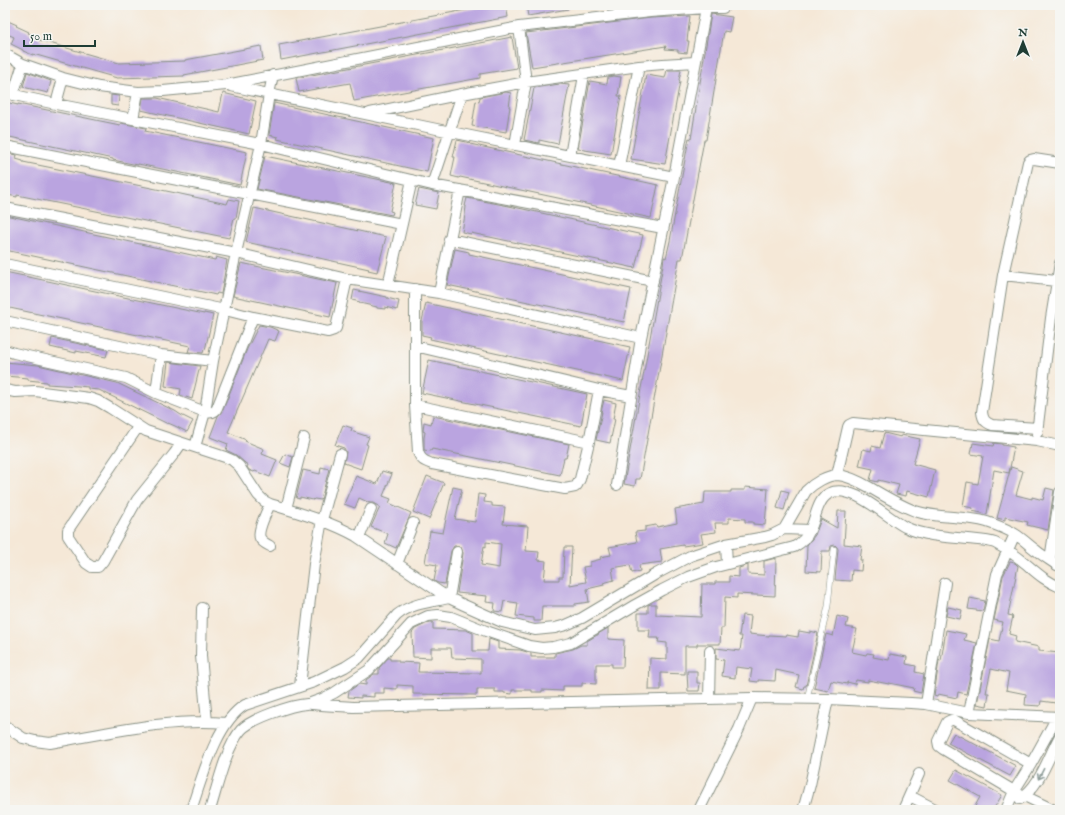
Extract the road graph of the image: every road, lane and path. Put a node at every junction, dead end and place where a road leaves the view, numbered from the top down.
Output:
1 (706, 8) junction
2 (723, 8) dead end
3 (519, 27) junction
4 (5, 56) edge
5 (695, 62) junction
6 (23, 64) junction
7 (639, 66) junction
8 (273, 75) junction
9 (584, 75) junction
10 (63, 78) junction
11 (526, 82) junction
12 (226, 85) junction
13 (138, 92) junction
14 (9, 94) edge
15 (269, 94) junction
16 (462, 94) junction
17 (56, 104) junction
18 (366, 114) junction
19 (133, 119) junction
20 (451, 132) junction
21 (261, 144) junction
22 (516, 145) junction
23 (5, 146) edge
24 (570, 156) junction
25 (1060, 163) edge
26 (619, 166) junction
27 (674, 177) junction
28 (412, 180) junction
29 (432, 185) junction
30 (460, 190) junction
31 (250, 194) junction
32 (5, 208) edge
33 (402, 224) junction
34 (663, 228) junction
35 (450, 239) junction
36 (236, 253) junction
37 (1060, 263) edge
38 (5, 264) edge
39 (1003, 275) junction
40 (347, 279) junction
41 (653, 281) junction
42 (1056, 281) junction
43 (388, 284) junction
44 (415, 289) junction
45 (439, 293) junction
46 (225, 310) junction
47 (253, 317) junction
48 (5, 321) edge
49 (641, 338) junction
50 (415, 346) junction
51 (5, 350) edge
52 (161, 355) junction
53 (213, 361) junction
54 (5, 390) edge
55 (599, 390) junction
56 (156, 393) junction
57 (631, 396) junction
58 (416, 405) junction
59 (205, 412) junction
60 (138, 427) junction
61 (1038, 428) junction
62 (304, 438) dead end
63 (1037, 441) junction
64 (589, 442) junction
65 (181, 444) junction
66 (1060, 446) edge
67 (196, 447) junction
68 (340, 454) dead end
69 (837, 475) junction
70 (617, 485) dead end
71 (1060, 492) edge
72 (270, 504) junction
73 (286, 509) junction
74 (371, 509) dead end
75 (322, 520) junction
76 (413, 523) dead end
77 (788, 529) junction
78 (807, 530) junction
79 (359, 538) junction
80 (1011, 543) junction
81 (270, 546) dead end
82 (727, 546) junction
83 (834, 549) dead end
84 (458, 552) dead end
85 (1050, 560) junction
86 (727, 563) junction
87 (397, 564) junction
88 (1060, 566) edge
89 (945, 583) dead end
90 (1060, 587) edge
91 (449, 598) junction
92 (202, 608) dead end
93 (488, 625) junction
94 (568, 635) junction
95 (710, 651) dead end
96 (364, 664) junction
97 (300, 686) junction
98 (752, 698) junction
99 (709, 699) junction
100 (806, 699) junction
101 (828, 699) junction
102 (307, 704) junction
103 (926, 704) junction
104 (969, 714) junction
105 (1059, 717) edge
106 (207, 722) junction
107 (226, 724) junction
108 (5, 726) edge
109 (1060, 736) edge
110 (1043, 744) junction
111 (1056, 750) edge
112 (1031, 764) junction
113 (919, 774) dead end
114 (1014, 791) junction
115 (910, 796) junction
116 (1024, 796) junction
117 (1007, 809) edge
118 (191, 810) edge
119 (210, 810) edge
120 (699, 810) edge
121 (803, 810) edge
122 (903, 810) edge
123 (936, 810) edge
124 (1054, 810) edge

1 - 2 street
1 - 3 street
1 - 5 street
3 - 8 street
3 - 11 street
4 - 6 street
5 - 7 street
5 - 27 street
6 - 10 street
6 - 14 street
7 - 9 street
7 - 26 street
8 - 12 street
8 - 15 street
9 - 11 street
9 - 24 street
10 - 13 street
10 - 17 street
11 - 16 street
11 - 22 street
12 - 13 street
12 - 15 street
13 - 19 street
14 - 17 street
15 - 18 street
15 - 21 street
16 - 18 street
16 - 20 street
17 - 19 street
18 - 20 street
19 - 21 street
20 - 22 street
20 - 29 street
21 - 28 street
21 - 31 street
22 - 24 street
23 - 31 street
24 - 26 street
25 - 39 street
26 - 27 street
27 - 34 street
28 - 29 street
28 - 33 street
29 - 30 street
30 - 34 street
30 - 35 street
31 - 33 street
31 - 36 street
32 - 36 street
33 - 43 street
34 - 41 street
35 - 41 street
35 - 45 street
36 - 40 street
36 - 46 street
37 - 42 street
38 - 46 street
39 - 42 street
39 - 61 street
40 - 43 street
40 - 47 street
41 - 49 street
42 - 61 street
43 - 44 street
44 - 45 street
44 - 50 street
45 - 49 street
46 - 47 street
46 - 53 street
47 - 59 street
48 - 52 street
49 - 57 street
50 - 55 street
50 - 58 street
51 - 56 street
52 - 53 street
52 - 56 street
53 - 59 street
54 - 60 street
55 - 57 street
55 - 64 street
56 - 59 street
57 - 70 street
58 - 64 street
58 - 64 street
59 - 67 street
60 - 65 street
60 - 65 street
61 - 63 street
62 - 73 street
63 - 66 street
63 - 69 street
65 - 67 street
67 - 72 street
68 - 75 street
69 - 77 street
69 - 80 street
71 - 85 street
72 - 73 street
72 - 81 street
73 - 75 street
74 - 79 street
75 - 79 street
75 - 97 street
76 - 87 street
77 - 78 street
77 - 82 street
78 - 80 street
78 - 86 street
79 - 87 street
80 - 85 street
80 - 90 street
80 - 104 street
82 - 86 street
82 - 94 street
83 - 100 lane
84 - 91 street
85 - 88 street
86 - 94 street
87 - 91 street
89 - 103 street
91 - 93 street
91 - 96 street
92 - 106 street
93 - 94 street
93 - 94 street
93 - 96 street
95 - 99 street
96 - 97 street
96 - 102 street
97 - 107 street
98 - 99 street
98 - 100 street
98 - 120 street
99 - 102 street
100 - 101 street
101 - 103 street
101 - 121 street
102 - 119 street
103 - 104 street
104 - 105 street
105 - 110 street
106 - 107 street
106 - 108 street
107 - 118 street
109 - 111 street
110 - 111 street
110 - 112 street
111 -> 116 street
112 - 114 street
112 - 114 street
113 - 115 street
114 - 116 street
114 - 117 street
115 - 122 street
115 - 123 street
116 - 117 street
116 - 124 street

